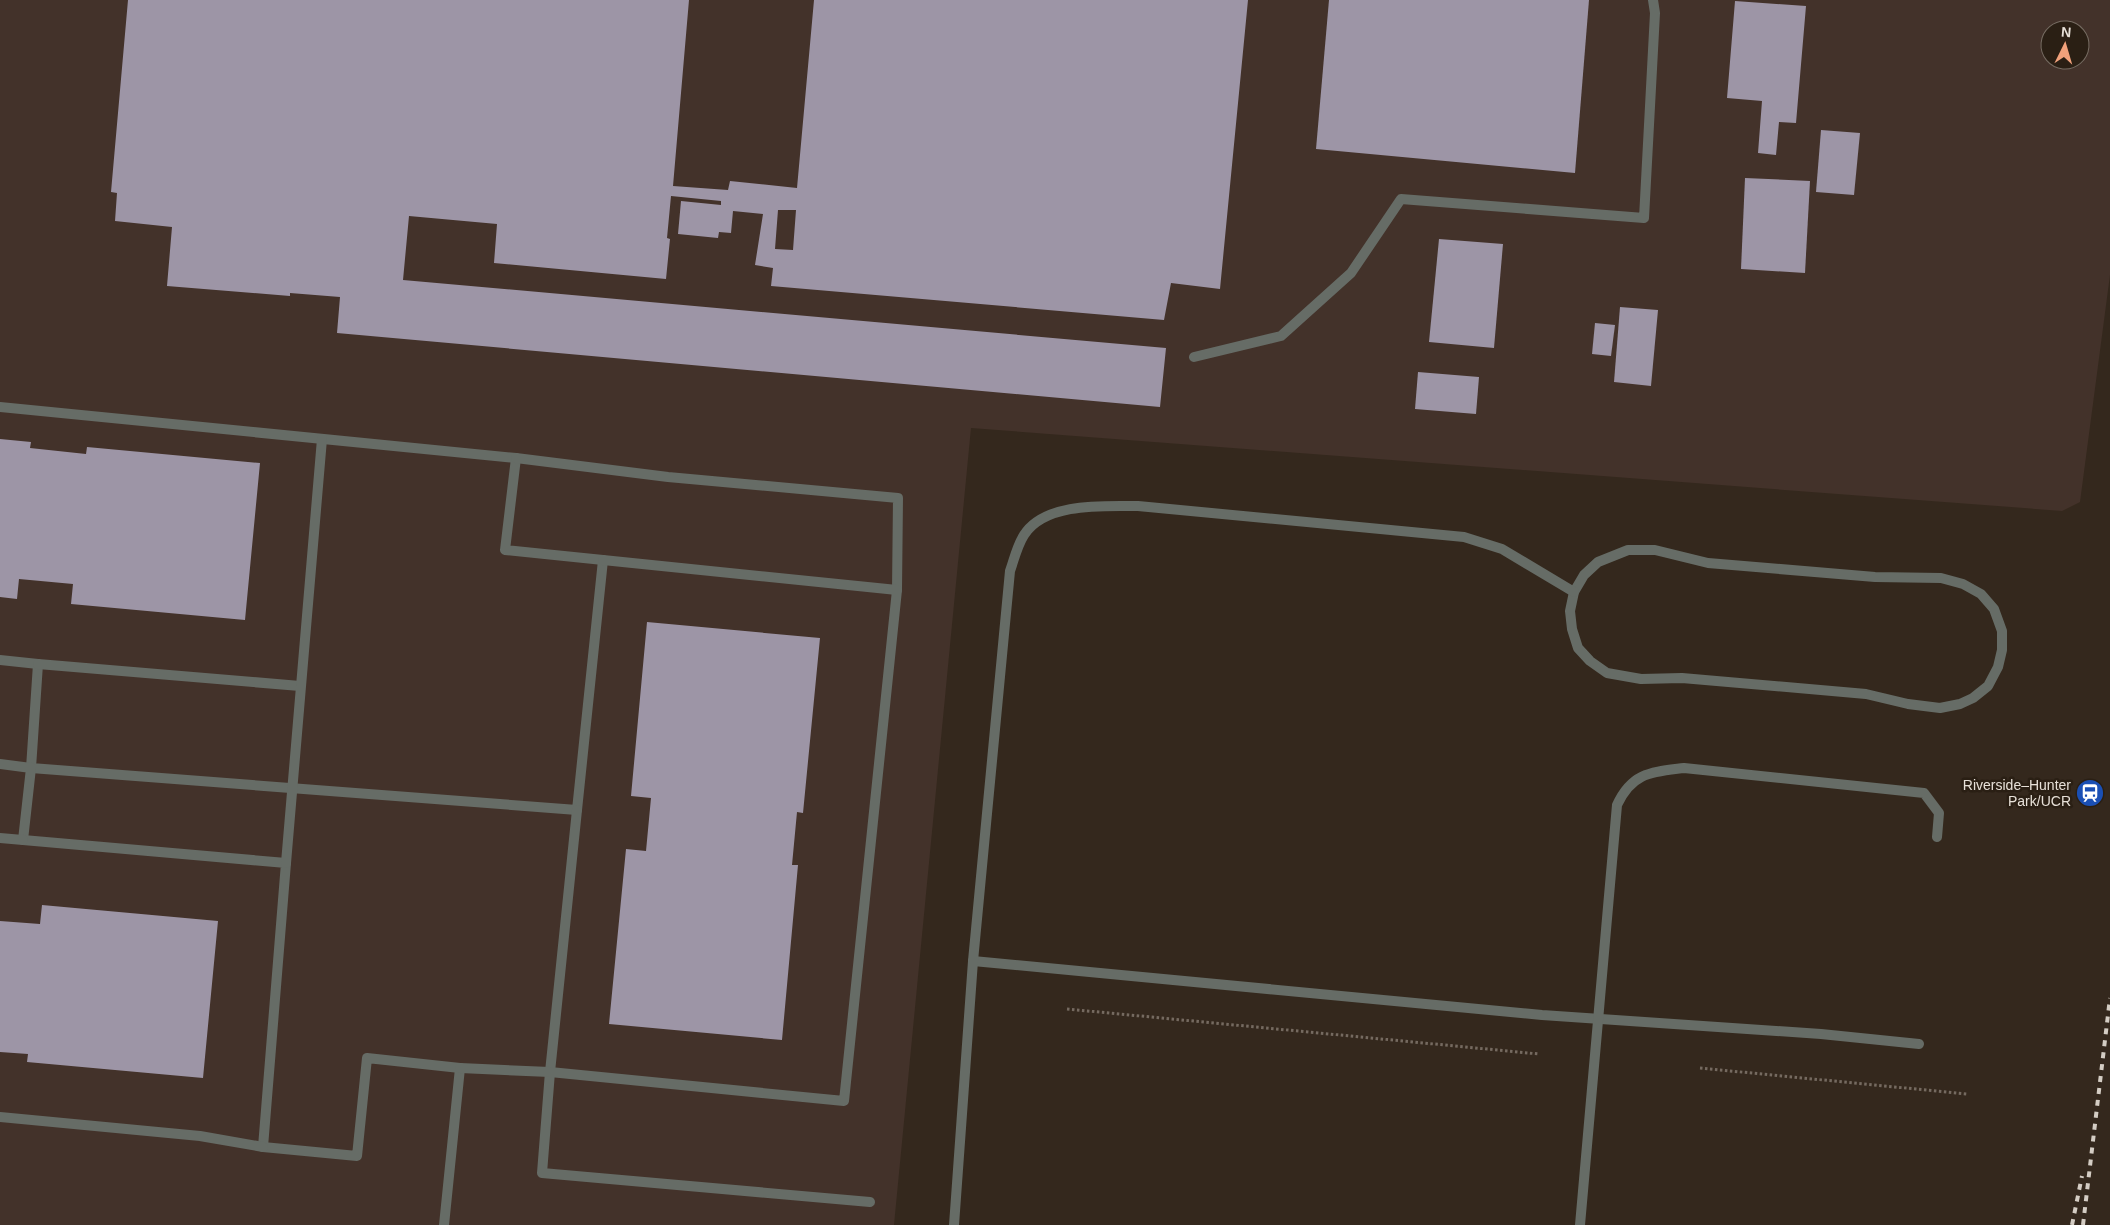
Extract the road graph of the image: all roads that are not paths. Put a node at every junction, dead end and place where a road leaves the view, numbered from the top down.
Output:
1 (1653, 0) edge
2 (1194, 357) dead end
3 (0, 407) edge
4 (322, 439) junction
5 (516, 458) junction
6 (603, 560) junction
7 (897, 590) junction
8 (1574, 592) junction
9 (0, 660) edge
10 (38, 664) junction
11 (300, 686) junction
12 (0, 764) edge
13 (31, 768) junction
14 (291, 788) junction
15 (577, 810) junction
16 (1937, 837) dead end
17 (0, 838) edge
18 (24, 840) junction
19 (286, 863) junction
20 (973, 962) junction
21 (1597, 1019) junction
22 (1919, 1044) dead end
23 (460, 1068) junction
24 (550, 1072) junction
25 (0, 1117) edge
26 (263, 1147) junction
27 (870, 1202) dead end
28 (444, 1225) edge
29 (954, 1225) edge
30 (1580, 1225) edge

1 - 2 lane
3 - 4 lane
4 - 5 lane
4 - 11 lane
5 - 6 lane
5 - 7 lane
6 - 7 lane
6 - 15 lane
7 - 24 lane
8 - 8 lane
8 - 20 lane
9 - 10 lane
10 - 11 lane
10 - 13 lane
11 - 14 lane
12 - 13 lane
13 - 14 lane
13 - 18 lane
14 - 15 lane
14 - 19 lane
15 - 24 lane
16 - 21 lane
17 - 18 lane
18 - 19 lane
19 - 26 lane
20 - 21 lane
20 - 29 lane
21 - 22 lane
21 - 30 lane
23 - 24 lane
23 - 26 lane
23 - 28 lane
24 - 27 lane
25 - 26 lane

